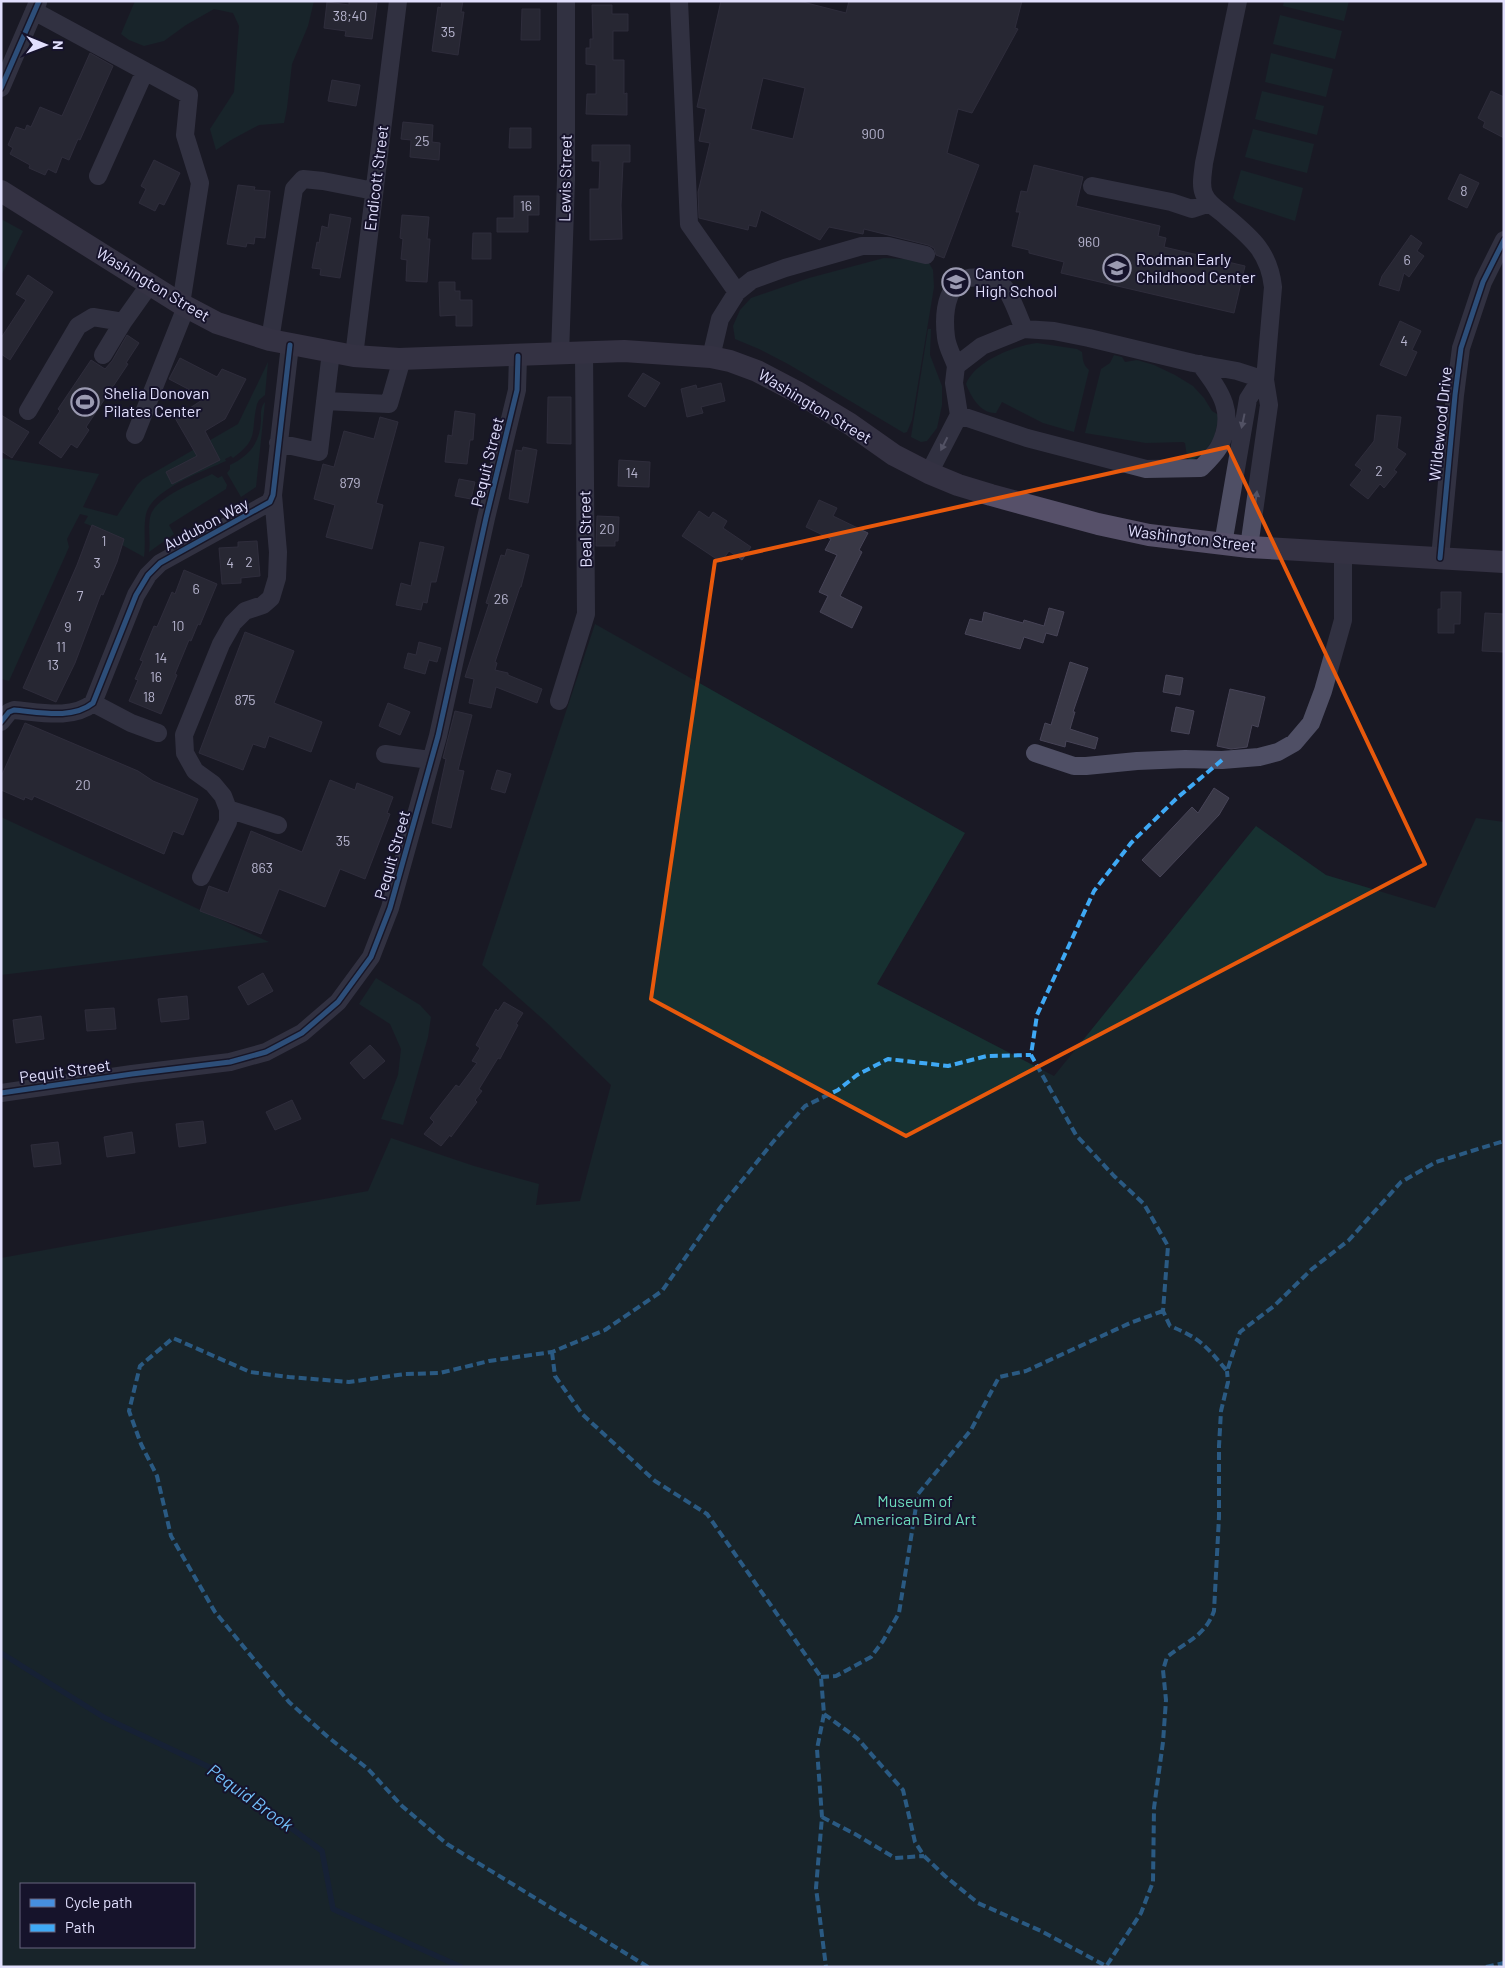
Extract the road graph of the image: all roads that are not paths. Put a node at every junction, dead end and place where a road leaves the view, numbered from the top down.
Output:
1 (398, 1) edge
2 (566, 1) edge
3 (679, 1) edge
4 (1238, 1) edge
5 (36, 6) edge
6 (145, 71) junction
7 (1, 88) edge
8 (98, 176) dead end
9 (1092, 186) dead end
10 (1, 191) edge
11 (374, 191) junction
12 (1210, 203) junction
13 (1504, 240) edge
14 (926, 255) dead end
15 (150, 284) junction
16 (737, 292) junction
17 (183, 305) junction
18 (123, 322) junction
19 (1024, 329) junction
20 (280, 343) junction
21 (331, 352) junction
22 (584, 353) junction
23 (103, 354) dead end
24 (560, 355) junction
25 (354, 356) junction
26 (518, 356) junction
27 (711, 356) junction
28 (402, 359) junction
29 (1200, 364) junction
30 (956, 366) junction
31 (1265, 380) junction
32 (325, 401) junction
33 (28, 411) dead end
34 (959, 415) junction
35 (135, 435) dead end
36 (278, 443) junction
37 (929, 472) junction
38 (273, 495) junction
39 (1223, 544) junction
40 (1249, 547) junction
41 (1343, 553) junction
42 (1440, 558) junction
43 (1504, 562) edge
44 (559, 701) dead end
45 (93, 703) junction
46 (1, 722) edge
47 (158, 733) dead end
48 (1035, 753) dead end
49 (385, 754) dead end
50 (430, 760) junction
51 (228, 809) junction
52 (278, 825) dead end
53 (201, 877) dead end
54 (1, 1093) edge

1 - 11 street, Endicott Street
2 - 24 street, Lewis Street
3 - 16 street
4 - 12 street
5 - 6 street
5 - 7 street
6 - 8 street
6 - 17 street
9 - 12 street
10 - 15 main road, Washington Street
11 - 20 street
11 - 25 street, Endicott Street
12 - 31 street
13 - 42 street, Wildewood Drive
14 - 16 street
15 - 17 main road, Washington Street
15 - 18 street
16 - 27 street
17 - 20 main road, Washington Street
17 - 35 street
18 - 23 street
18 - 33 street
19 - 29 street
19 - 30 street
19 - 30 street
20 - 21 main road, Washington Street
20 - 36 street
21 - 25 main road, Washington Street
21 - 32 street
22 - 24 main road, Washington Street
22 - 27 main road, Washington Street
22 - 44 street, Beal Street
24 - 26 main road, Washington Street
25 - 28 main road, Washington Street
26 - 28 main road, Washington Street
26 - 50 street, Pequit Street
27 - 37 main road, Washington Street
28 - 32 street
29 - 31 street
29 - 34 street
30 - 34 street
31 -> 39 street
40 -> 31 street
32 - 36 street
34 -> 37 street
36 - 38 street
37 - 39 main road, Washington Street
38 - 45 street, Audubon Way
38 - 51 street
39 - 40 main road, Washington Street
40 - 41 main road, Washington Street
41 - 42 main road, Washington Street
41 - 48 street
42 - 43 main road, Washington Street
45 - 46 street
45 - 47 street
49 - 50 street
50 - 54 street, Pequit Street
51 - 52 street
51 - 53 street

